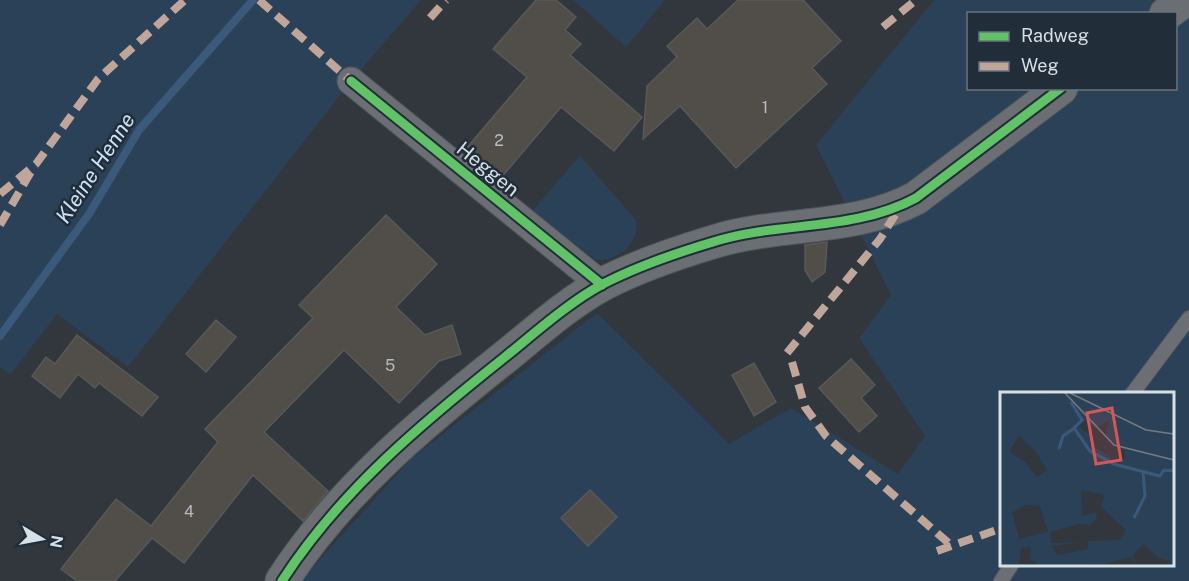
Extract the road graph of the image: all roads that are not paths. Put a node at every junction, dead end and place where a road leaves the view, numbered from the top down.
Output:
1 (1185, 0) edge
2 (1169, 12) edge
3 (351, 81) dead end
4 (1058, 90) edge
5 (602, 285) junction
6 (1189, 318) edge
7 (1133, 392) edge
8 (1011, 566) edge
9 (282, 581) edge
10 (1001, 581) edge

1 - 2 street
3 - 5 street, Heggen
4 - 5 street
5 - 9 street
6 - 7 lane
8 - 10 lane

